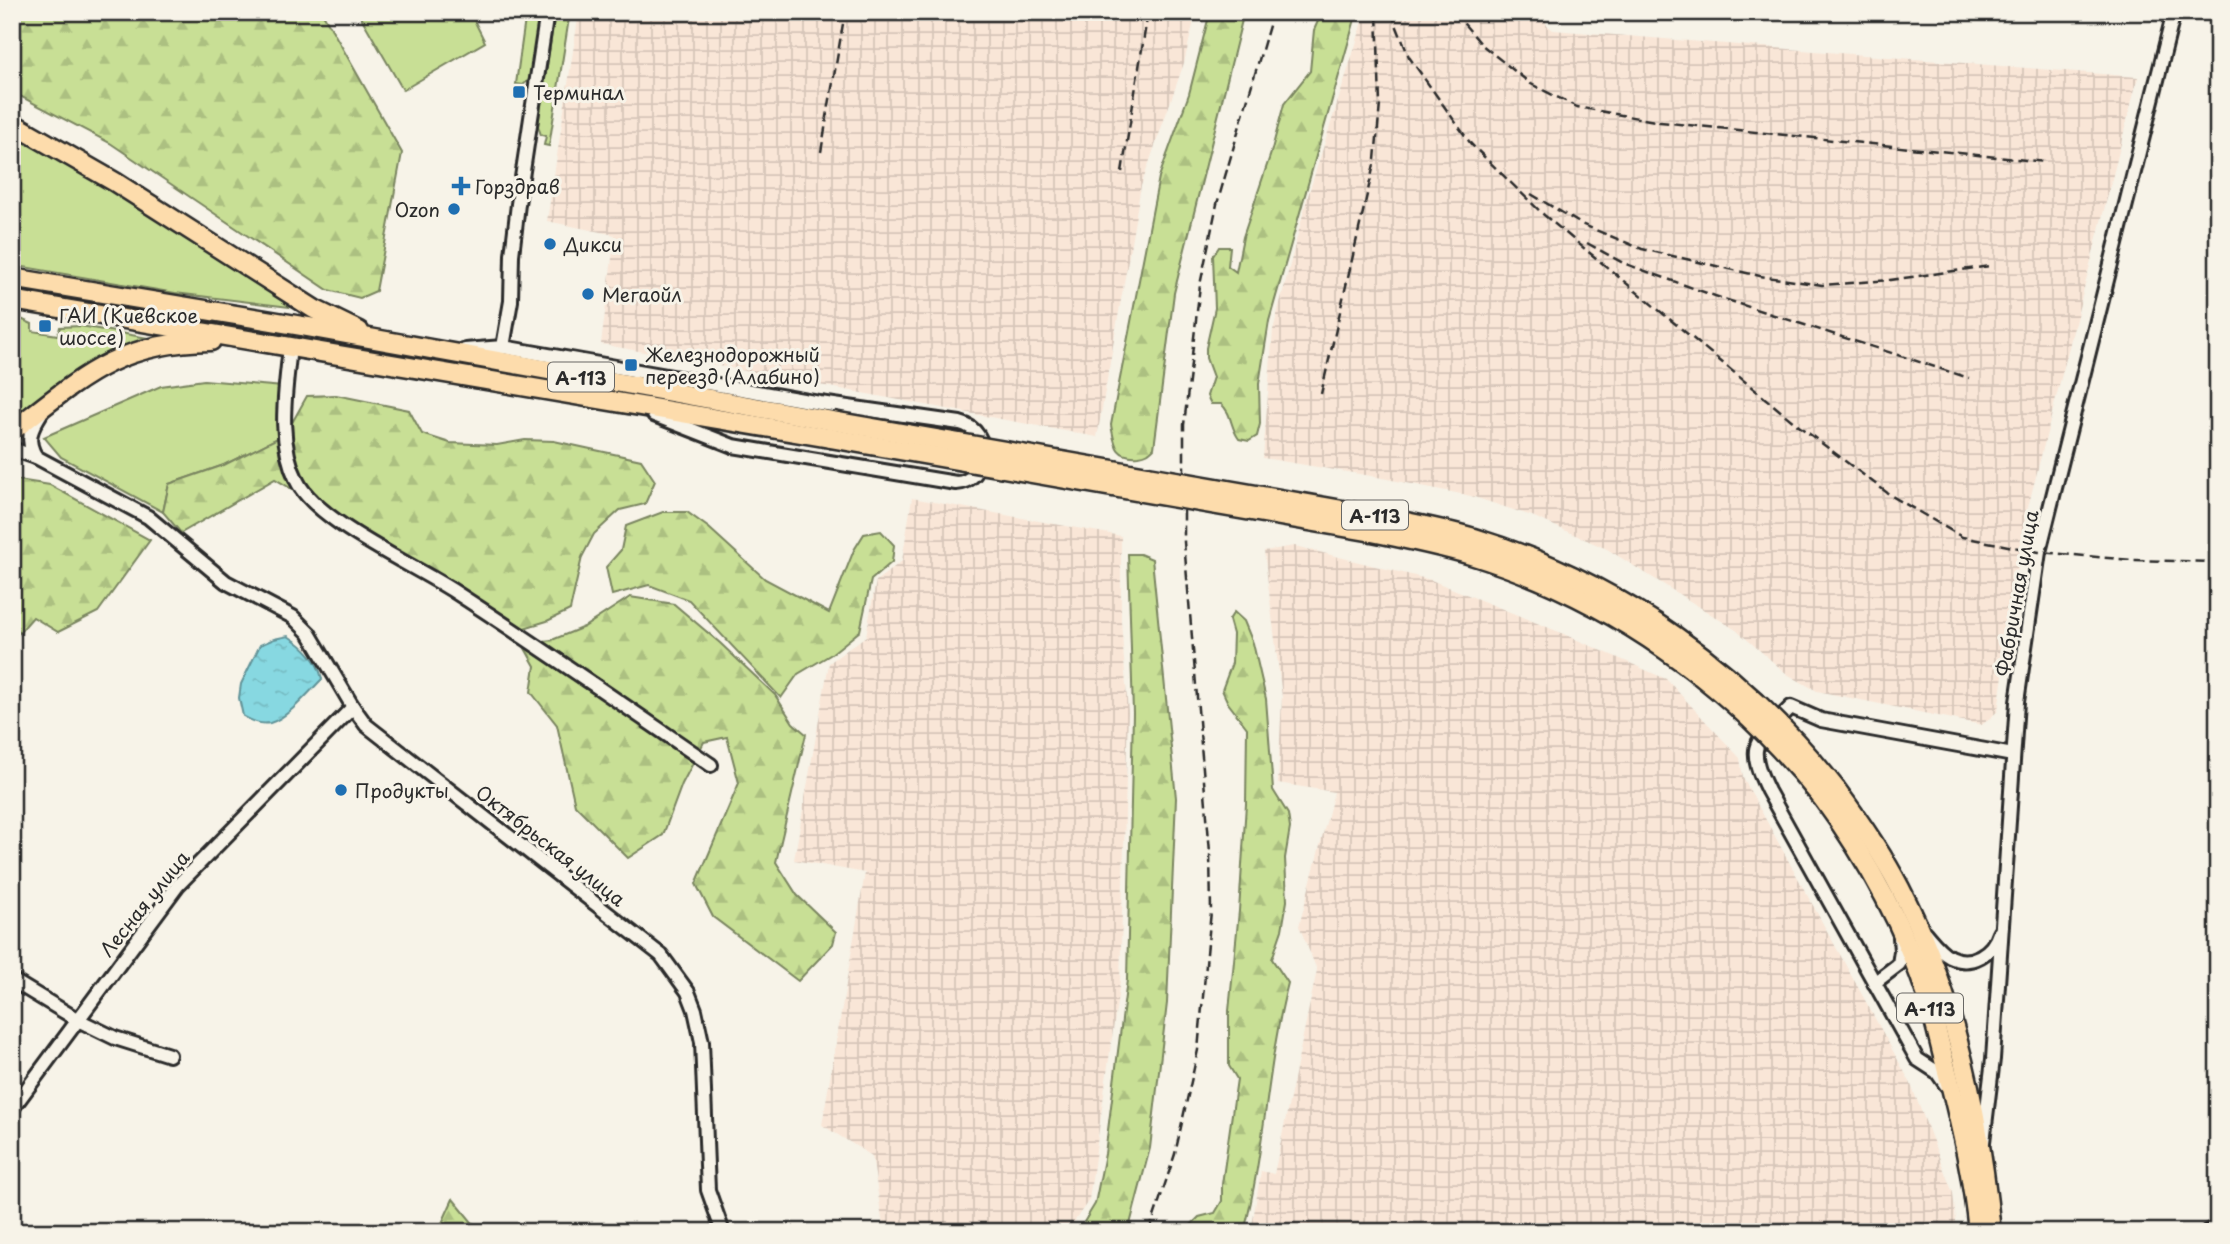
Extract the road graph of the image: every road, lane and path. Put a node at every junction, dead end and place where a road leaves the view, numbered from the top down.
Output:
1 (547, 12) edge
2 (2174, 12) edge
3 (12, 123) edge
4 (12, 278) edge
5 (12, 300) edge
6 (378, 340) junction
7 (272, 343) junction
8 (290, 346) junction
9 (503, 347) junction
10 (440, 352) junction
11 (659, 375) junction
12 (587, 396) junction
13 (723, 402) junction
14 (48, 403) junction
15 (831, 429) junction
16 (12, 431) edge
17 (12, 449) edge
18 (36, 457) junction
19 (353, 708) junction
20 (2012, 755) junction
21 (711, 765) dead end
22 (1830, 794) junction
23 (1896, 919) junction
24 (1915, 920) junction
25 (2003, 922) junction
26 (12, 979) edge
27 (1874, 983) junction
28 (78, 1020) junction
29 (169, 1055) dead end
30 (1954, 1100) junction
31 (12, 1109) edge
32 (1982, 1153) junction
33 (2218, 1226) edge
34 (723, 1232) edge
35 (1978, 1232) edge
36 (1991, 1232) edge
37 (2207, 1232) edge

1 - 9 street
2 - 20 street, Фабричная улица
3 - 6 highway
4 - 6 highway, А-113
5 - 7 highway, А-113
6 - 10 highway, А-113
7 - 8 highway, А-113
7 - 14 highway
8 - 12 highway, А-113
8 - 21 street
9 - 10 street
9 - 11 street
10 - 13 highway, А-113
11 - 12 street
11 - 13 street
12 - 15 highway, А-113
13 - 15 highway, А-113
14 - 16 highway
14 - 18 street
15 - 22 highway, А-113, bridge
17 - 18 street, Октябрьская улица
18 - 19 street, Октябрьская улица
19 - 28 street, Лесная улица
19 - 34 street, Октябрьская улица
20 - 25 street, Фабричная улица
20 - 27 street
22 - 23 highway, А-113
22 - 24 highway, А-113
23 - 27 street
23 - 30 highway, А-113
24 - 25 street
24 - 32 highway, А-113
25 - 32 street, Фабричная улица
26 - 28 street
27 - 30 street
28 - 29 street
28 - 31 street, Лесная улица
30 - 35 highway, А-113
32 - 36 highway, А-113
33 - 37 street

